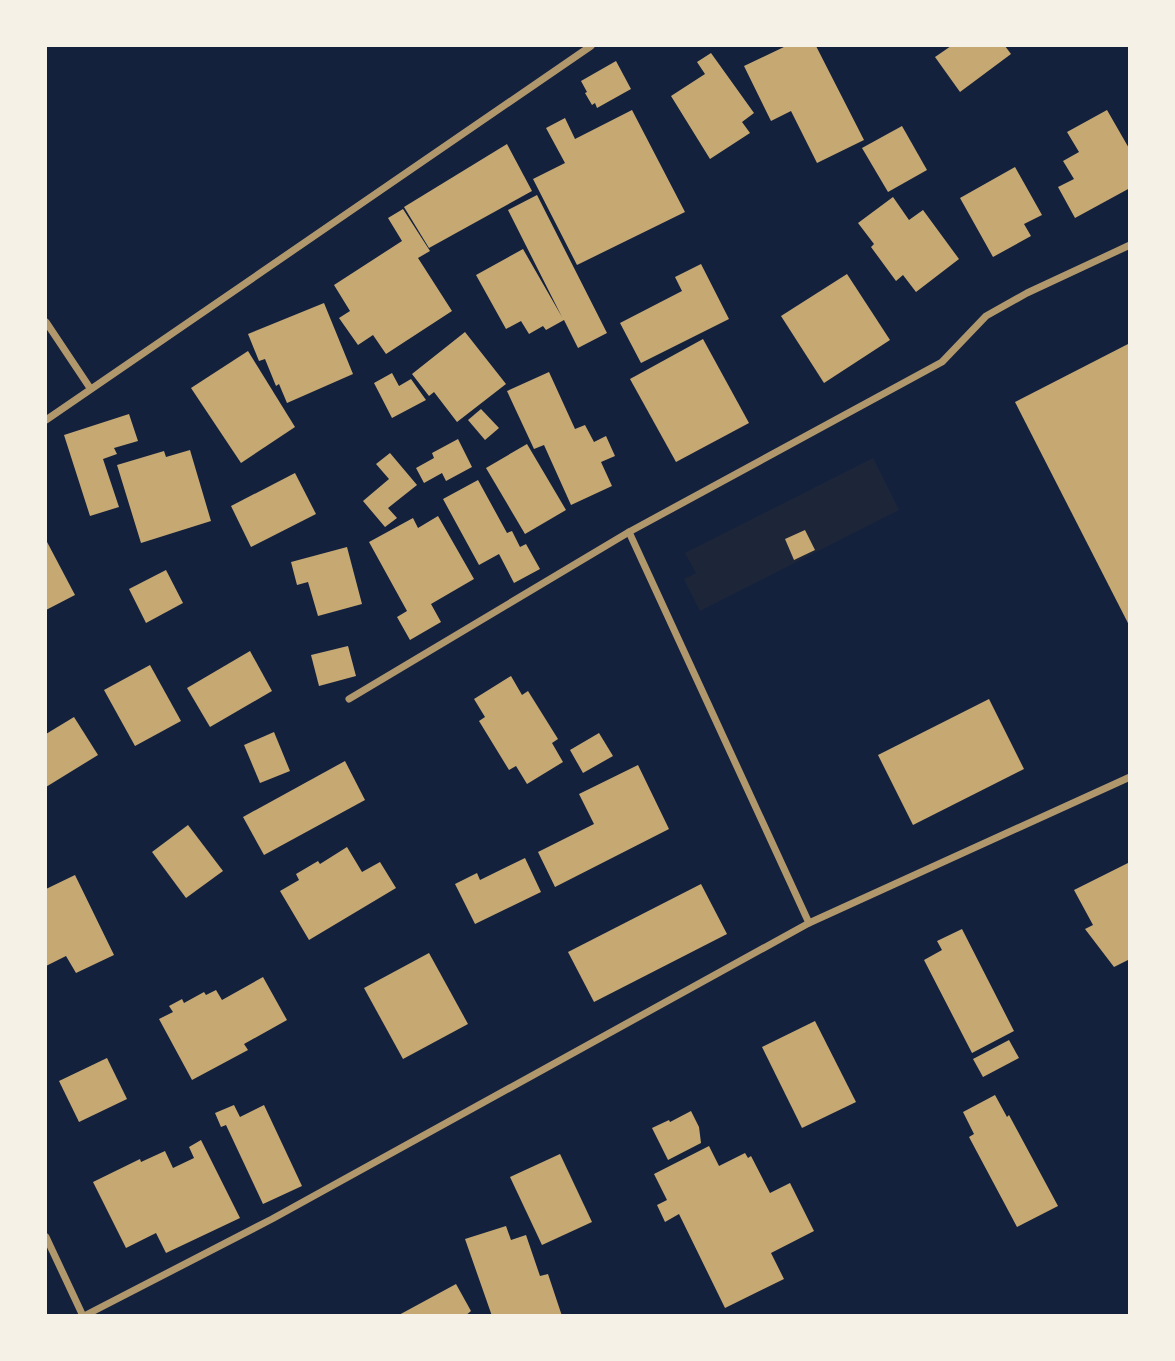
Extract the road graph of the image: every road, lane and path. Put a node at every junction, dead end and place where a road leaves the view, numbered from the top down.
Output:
1 (591, 46) edge
2 (1129, 245) edge
3 (46, 323) edge
4 (90, 388) junction
5 (46, 420) edge
6 (629, 532) junction
7 (349, 699) dead end
8 (1129, 777) edge
9 (809, 923) junction
10 (46, 1237) edge
11 (84, 1315) edge

1 - 4 street
2 - 6 street
3 - 4 street
4 - 5 street
6 - 7 street
6 - 9 street
8 - 9 street
9 - 11 street
10 - 11 street

